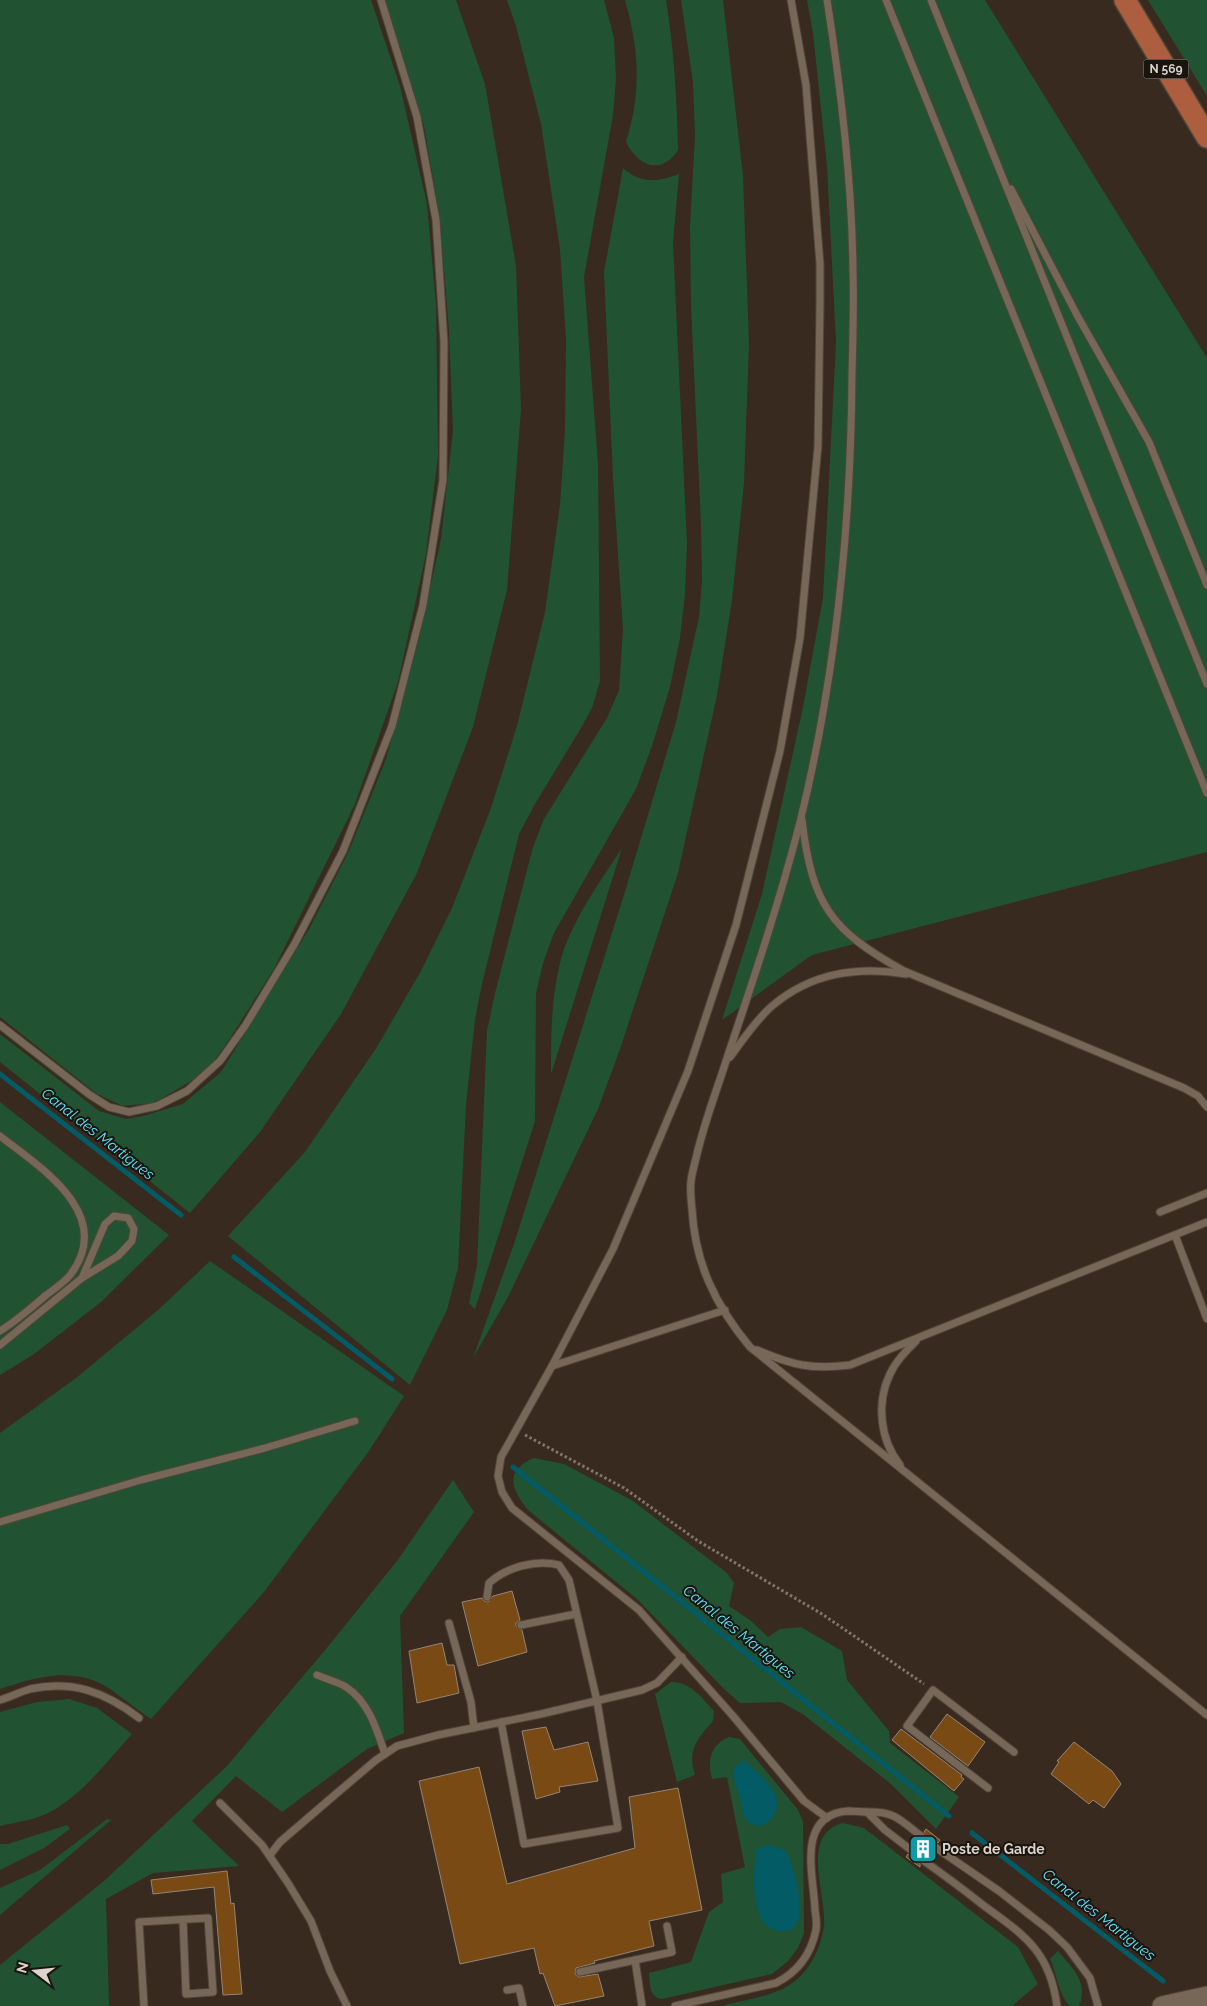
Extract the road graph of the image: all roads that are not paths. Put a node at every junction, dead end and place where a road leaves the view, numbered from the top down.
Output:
1 (381, 0) edge
2 (791, 0) edge
3 (827, 0) edge
4 (886, 0) edge
5 (931, 0) edge
6 (1125, 0) edge
7 (1207, 137) edge
8 (995, 158) junction
9 (1207, 585) edge
10 (1207, 684) edge
11 (1207, 793) edge
12 (801, 814) junction
13 (914, 975) junction
14 (0, 1025) edge
15 (726, 1063) junction
16 (1207, 1107) edge
17 (0, 1136) edge
18 (1207, 1193) edge
19 (1160, 1212) dead end
20 (1207, 1222) edge
21 (1175, 1235) junction
22 (82, 1278) junction
23 (725, 1310) junction
24 (1207, 1318) edge
25 (0, 1331) edge
26 (917, 1339) junction
27 (0, 1345) edge
28 (750, 1347) junction
29 (552, 1366) junction
30 (355, 1421) dead end
31 (910, 1477) junction
32 (0, 1522) edge
33 (487, 1597) dead end
34 (576, 1614) junction
35 (449, 1623) dead end
36 (521, 1625) dead end
37 (682, 1657) junction
38 (317, 1675) dead end
39 (0, 1700) edge
40 (597, 1701) junction
41 (1207, 1715) edge
42 (139, 1718) dead end
43 (501, 1722) junction
44 (474, 1728) junction
45 (1014, 1752) dead end
46 (385, 1754) junction
47 (988, 1788) dead end
48 (220, 1804) dead end
49 (867, 1812) junction
50 (827, 1818) junction
51 (921, 1836) dead end
52 (935, 1847) dead end
53 (911, 1850) dead end
54 (270, 1855) junction
55 (924, 1861) dead end
56 (182, 1920) junction
57 (667, 1926) dead end
58 (635, 1960) junction
59 (580, 1972) dead end
60 (507, 1990) dead end
61 (1207, 1996) edge
62 (144, 2006) edge
63 (347, 2006) edge
64 (524, 2006) edge
65 (642, 2006) edge
66 (675, 2006) edge
67 (1057, 2006) edge
68 (1098, 2006) edge
69 (1162, 2006) edge

1 - 14 lane
2 - 29 lane
3 - 12 lane
4 - 11 lane
5 - 8 lane
6 - 7 main road, N 569
8 - 9 lane
8 - 10 lane
12 - 13 lane
12 - 15 lane
13 - 15 lane
13 - 16 lane
15 - 23 lane
17 - 25 lane
18 - 19 lane
20 - 21 lane
21 - 24 lane
21 - 26 lane
22 - 22 lane
22 - 27 lane
23 - 28 lane
23 - 29 lane
26 - 28 lane
26 - 31 lane
28 - 31 lane
29 - 37 lane
30 - 32 lane
31 - 41 lane
33 - 34 lane
34 - 36 lane
34 - 40 lane
35 - 44 lane
37 - 40 lane
37 - 50 lane
38 - 46 lane
39 - 42 lane
40 - 43 lane
40 - 43 lane
43 - 44 lane
44 - 46 lane
45 - 47 lane
46 - 54 lane
48 - 54 lane
49 - 50 lane
49 - 51 lane
49 - 53 lane
50 - 66 lane
52 - 68 lane
54 - 63 lane
55 - 67 lane
56 - 56 lane
56 - 62 lane
57 - 58 lane
58 - 59 lane
58 - 65 lane
60 - 64 lane
61 - 69 main road

